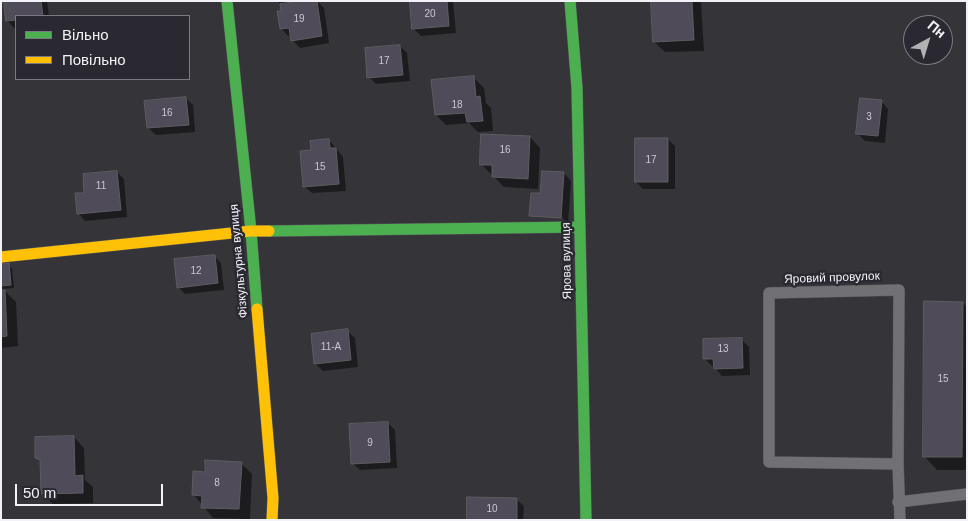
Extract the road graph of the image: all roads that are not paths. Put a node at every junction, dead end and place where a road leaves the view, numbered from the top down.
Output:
1 (227, 1) edge
2 (570, 1) edge
3 (580, 227) junction
4 (251, 231) junction
5 (1, 257) edge
6 (898, 464) junction
7 (967, 494) edge
8 (898, 502) junction
9 (272, 520) edge
10 (586, 520) edge
11 (900, 520) edge

1 - 4 street, Фізкультурна вулиця
2 - 3 street, Ярова вулиця
3 - 4 street
3 - 10 street, Ярова вулиця
4 - 5 street
4 - 9 street, Фізкультурна вулиця
6 - 6 lane, Яровий провулок
6 - 8 lane
7 - 8 lane
8 - 11 lane

